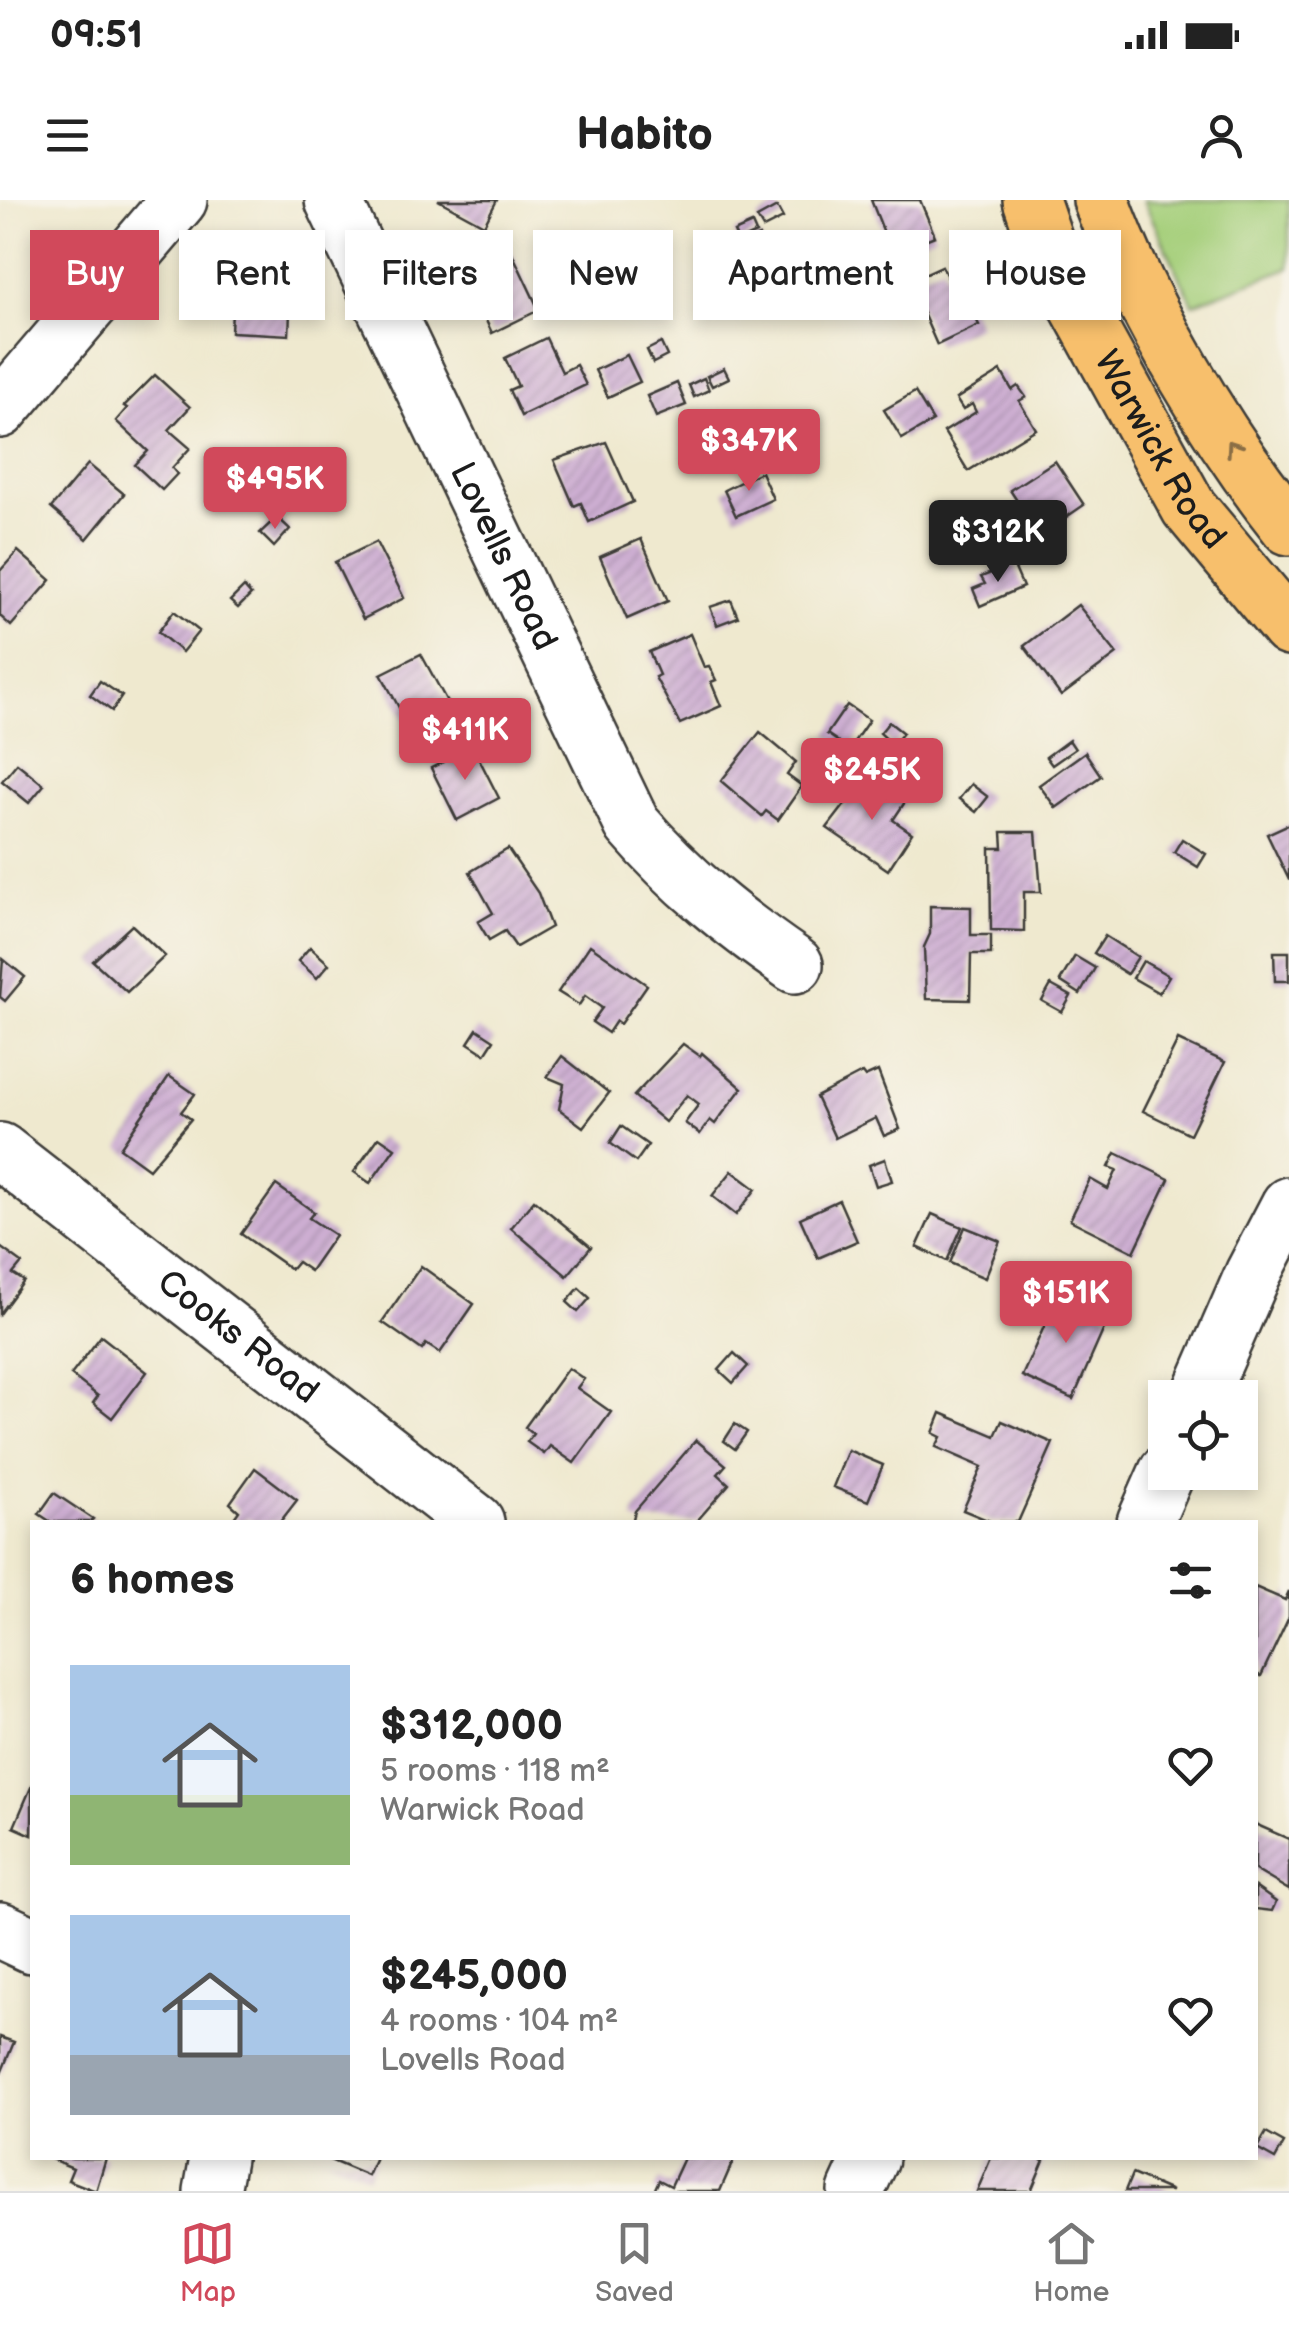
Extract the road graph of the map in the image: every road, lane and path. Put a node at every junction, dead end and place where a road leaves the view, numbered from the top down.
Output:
1 (179, 200) edge
2 (332, 200) edge
3 (1030, 200) edge
4 (1102, 200) edge
5 (0, 410) edge
6 (1289, 527) edge
7 (1289, 628) edge
8 (796, 965) dead end
9 (0, 1151) edge
10 (1289, 1205) edge
11 (1207, 1380) edge
12 (1159, 1490) edge
13 (473, 1520) edge
14 (1146, 1520) edge
15 (0, 1930) edge
16 (30, 1944) edge
17 (218, 2160) edge
18 (870, 2160) edge
19 (212, 2191) edge
20 (856, 2191) edge

1 - 5 street
2 - 8 street, Lovells Road
3 - 7 main road, Warwick Road
6 -> 4 main road, Warwick Road
9 - 13 street, Cooks Road
10 - 11 street
12 - 14 street
15 - 16 street
17 - 19 street
18 - 20 street

